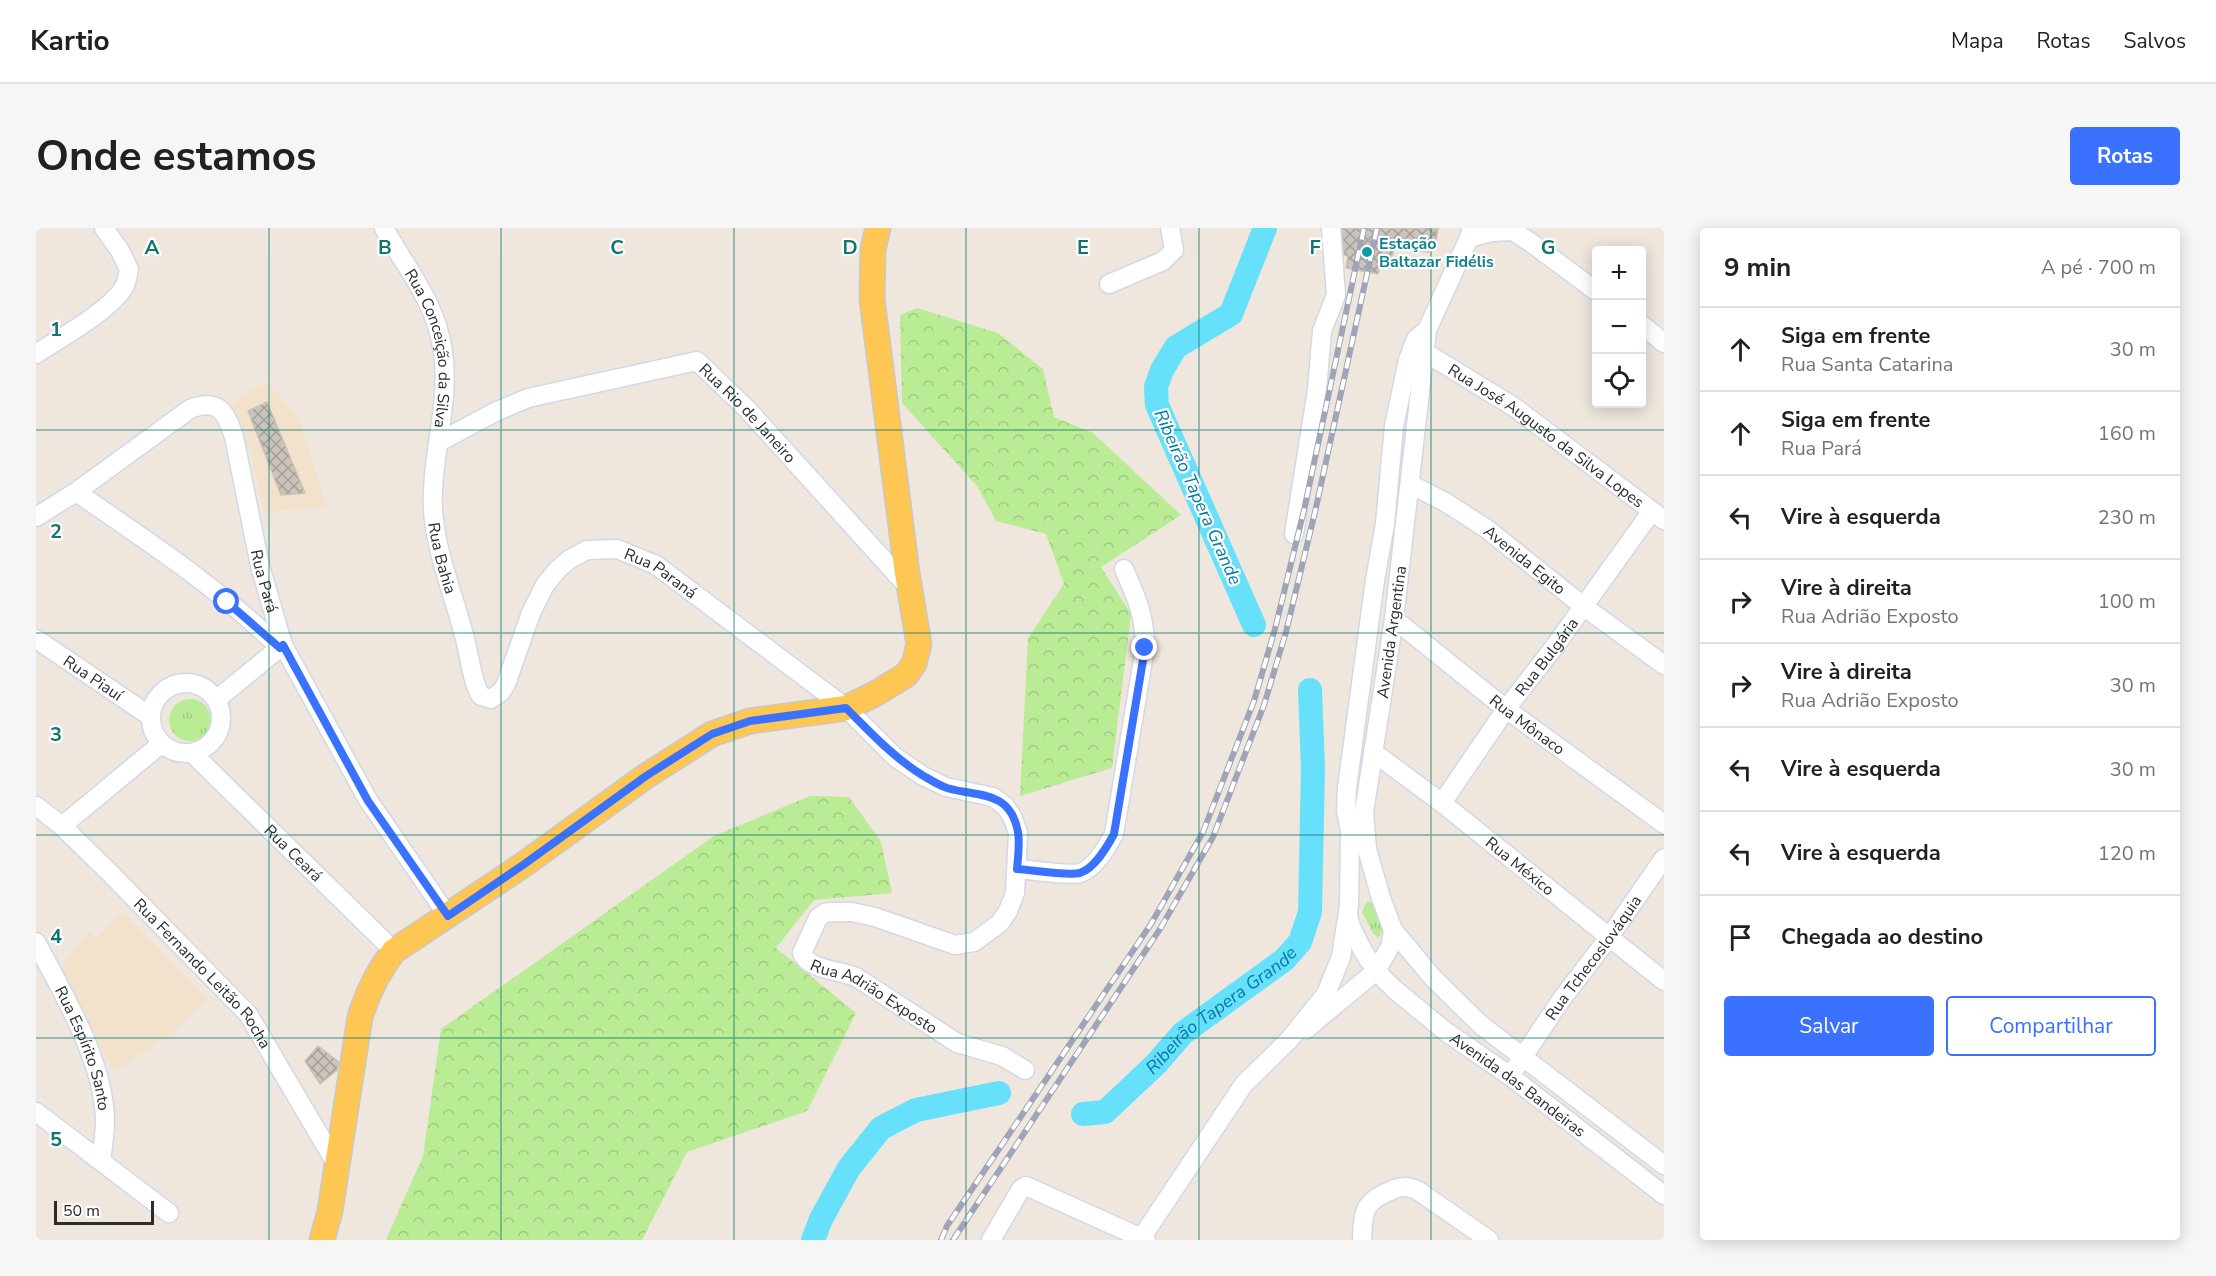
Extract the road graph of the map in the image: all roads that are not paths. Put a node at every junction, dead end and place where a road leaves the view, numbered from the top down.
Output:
1 (104, 228) edge
2 (384, 228) edge
3 (878, 228) edge
4 (1170, 228) edge
5 (1331, 228) edge
6 (1510, 229) edge
7 (1473, 231) edge
8 (1109, 284) dead end
9 (1592, 288) edge
10 (1646, 329) edge
11 (1427, 330) junction
12 (1664, 342) edge
13 (1426, 352) junction
14 (36, 354) edge
15 (1415, 430) junction
16 (1393, 435) junction
17 (439, 442) junction
18 (1413, 450) junction
19 (1410, 484) junction
20 (76, 492) junction
21 (1658, 515) edge
22 (36, 517) edge
23 (1294, 534) dead end
24 (1124, 569) dead end
25 (909, 588) junction
26 (1583, 606) junction
27 (1394, 619) junction
28 (36, 639) edge
29 (281, 647) junction
30 (1664, 665) edge
31 (473, 672) joint
32 (216, 700) junction
33 (846, 708) junction
34 (1506, 709) junction
35 (150, 716) junction
36 (161, 744) junction
37 (1373, 752) junction
38 (193, 753) junction
39 (1442, 803) junction
40 (36, 806) edge
41 (1664, 824) edge
42 (62, 826) junction
43 (1664, 858) edge
44 (1017, 869) junction
45 (1381, 898) junction
46 (1348, 906) junction
47 (448, 916) junction
48 (1393, 930) junction
49 (1610, 936) junction
50 (36, 942) edge
51 (394, 951) junction
52 (1376, 970) junction
53 (1664, 981) edge
54 (1288, 1041) junction
55 (1522, 1058) junction
56 (1025, 1070) dead end
57 (1510, 1076) junction
58 (36, 1112) edge
59 (101, 1161) junction
60 (338, 1165) junction
61 (1664, 1165) edge
62 (1664, 1195) edge
63 (169, 1213) dead end
64 (322, 1240) edge
65 (991, 1240) edge
66 (1143, 1240) edge
67 (1362, 1240) edge
68 (1489, 1240) edge

1 - 14 street
2 - 17 street, Rua Conceição da Silva
3 - 25 main road
4 - 8 street
5 - 23 street
6 - 7 street
6 - 9 street
7 - 11 street, Avenida Argentina
10 - 12 street
11 - 13 street, Avenida Argentina
11 - 16 street, Avenida Argentina
13 - 15 street, Avenida Argentina
13 - 21 street, Rua José Augusto da Silva Lopes
15 - 16 street
15 - 18 street, Avenida Argentina
16 - 18 street
16 - 46 street, Avenida Argentina
17 - 25 street, Rua Rio de Janeiro
17 - 31 street, Rua Bahia
18 - 19 street, Avenida Argentina
19 - 26 street, Avenida Egito
19 - 27 street, Avenida Argentina
20 - 22 street
20 - 29 street
20 - 29 street, Rua Pará
21 - 26 street, Rua Bulgária
24 - 44 street
25 - 33 main road
26 - 30 street, Avenida Egito
26 - 34 street, Rua Bulgária
27 - 34 street, Rua Mônaco
27 - 37 street, Avenida Argentina
28 - 35 street, Rua Piauí
29 - 32 street
29 - 47 street, Rua Pará
31 - 33 street, Rua Paraná
32 - 35 street
32 - 38 street
33 - 44 street, Rua Adrião Exposto
33 - 47 main road
34 - 39 street, Rua Bulgária
34 - 41 street, Rua Mônaco
35 - 36 street
36 - 38 street
36 - 42 street
37 - 39 street, Rua México
37 - 45 street, Avenida Argentina
38 - 51 street, Rua Ceará
39 - 49 street, Rua México
40 - 42 street, Rua Fernando Leitão Rocha
42 - 60 street, Rua Fernando Leitão Rocha
43 - 49 street, Rua Tchecoslováquia
44 - 56 street, Rua Adrião Exposto
45 - 46 street
45 - 48 street, Avenida Argentina
46 - 52 street, Avenida das Bandeiras
46 - 54 street, Avenida Argentina
47 - 51 main road
48 - 52 street
48 - 55 street, Avenida das Bandeiras
49 - 53 street, Rua México
49 - 55 street, Rua Tchecoslováquia
50 - 59 street, Rua Espírito Santo
51 - 60 main road
52 - 54 street
52 - 57 street, Avenida das Bandeiras
54 - 66 street
55 - 57 street, Rua Tchecoslováquia
55 - 61 street, Avenida das Bandeiras
57 - 62 street, Avenida das Bandeiras
58 - 59 street
59 - 63 street
60 - 64 main road
65 - 66 street
67 - 68 street

